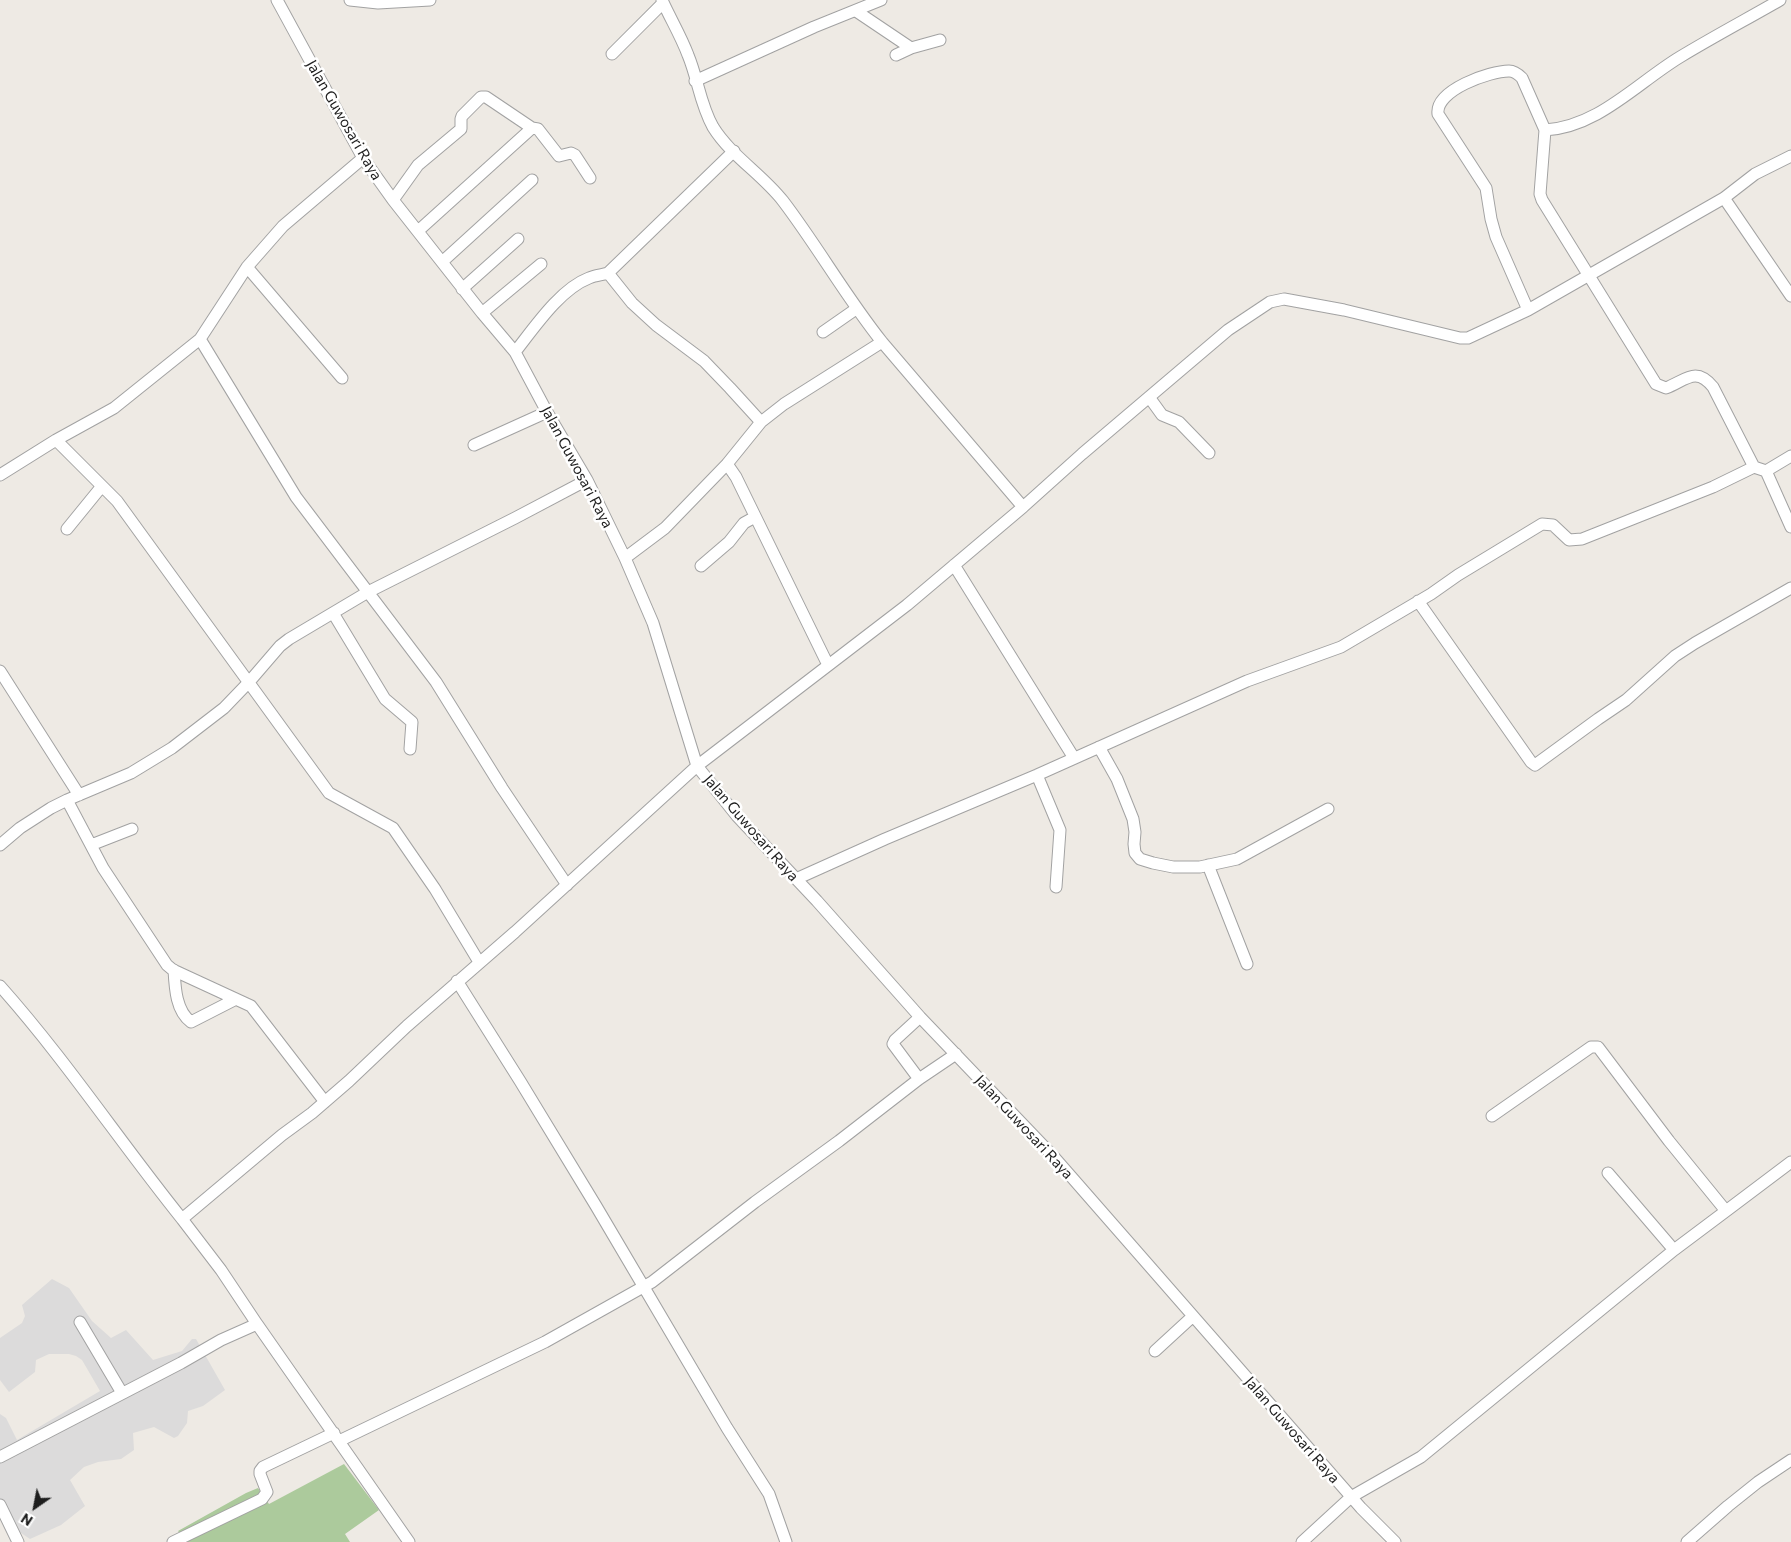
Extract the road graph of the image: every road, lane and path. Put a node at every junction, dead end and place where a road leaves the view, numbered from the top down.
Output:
1 (277, 0) edge
2 (350, 0) edge
3 (430, 0) edge
4 (881, 0) edge
5 (1780, 0) edge
6 (662, 2) edge
7 (856, 11) junction
8 (940, 40) dead end
9 (911, 48) junction
10 (612, 54) dead end
11 (896, 55) dead end
12 (695, 81) junction
13 (532, 128) junction
14 (1545, 130) junction
15 (734, 152) junction
16 (1791, 156) edge
17 (363, 158) junction
18 (590, 178) dead end
19 (532, 180) dead end
20 (1724, 198) junction
21 (393, 200) junction
22 (418, 231) junction
23 (518, 239) dead end
24 (442, 262) junction
25 (540, 264) dead end
26 (247, 267) junction
27 (608, 274) junction
28 (1588, 275) junction
29 (462, 289) junction
30 (1791, 296) edge
31 (856, 309) junction
32 (1528, 310) junction
33 (482, 313) junction
34 (823, 332) dead end
35 (200, 339) junction
36 (882, 342) junction
37 (515, 352) junction
38 (342, 378) dead end
39 (1149, 396) junction
40 (547, 412) junction
41 (761, 422) junction
42 (56, 440) junction
43 (474, 445) dead end
44 (1209, 452) dead end
45 (1791, 456) edge
46 (728, 464) junction
47 (1754, 467) junction
48 (1766, 471) junction
49 (1, 473) edge
50 (586, 480) junction
51 (102, 486) junction
52 (1023, 506) junction
53 (755, 517) junction
54 (1791, 527) edge
55 (68, 529) dead end
56 (625, 558) junction
57 (954, 565) junction
58 (701, 566) dead end
59 (1791, 588) edge
60 (368, 592) junction
61 (1418, 601) junction
62 (333, 614) junction
63 (828, 665) junction
64 (0, 671) edge
65 (249, 682) junction
66 (1100, 747) junction
67 (410, 749) dead end
68 (1074, 758) junction
69 (697, 766) junction
70 (1037, 775) junction
71 (79, 795) junction
72 (67, 800) junction
73 (1328, 809) dead end
74 (132, 828) dead end
75 (91, 845) junction
76 (0, 846) edge
77 (1208, 865) junction
78 (796, 879) junction
79 (567, 885) junction
80 (1056, 886) dead end
81 (479, 962) junction
82 (1247, 964) dead end
83 (174, 970) junction
84 (457, 981) junction
85 (0, 987) edge
86 (236, 999) junction
87 (920, 1017) junction
88 (956, 1054) junction
89 (919, 1079) junction
90 (325, 1102) junction
91 (1492, 1116) dead end
92 (1791, 1162) edge
93 (1608, 1173) dead end
94 (1726, 1211) junction
95 (182, 1219) junction
96 (1674, 1250) junction
97 (643, 1288) junction
98 (1192, 1317) junction
99 (80, 1322) dead end
100 (257, 1324) junction
101 (1155, 1350) dead end
102 (122, 1393) junction
103 (336, 1437) junction
104 (0, 1457) edge
105 (1791, 1460) edge
106 (1351, 1497) junction
107 (0, 1505) edge
108 (18, 1542) edge
109 (173, 1542) edge
110 (409, 1542) edge
111 (786, 1542) edge
112 (1302, 1542) edge
113 (1395, 1542) edge
114 (1687, 1542) edge

1 - 17 street, Jalan Guwosari Raya
2 - 3 street
4 - 7 street
5 - 14 street
6 - 10 street
6 - 12 street
7 - 9 street
7 - 12 street
8 - 9 street
9 - 11 street
12 - 15 street
13 - 18 street
13 - 21 street
13 - 22 street
14 - 28 street
14 - 32 street
15 - 27 street
15 - 31 street
16 - 20 street
17 - 21 street, Jalan Guwosari Raya
17 - 26 street
19 - 24 street
20 - 28 street
20 - 30 street
21 - 22 street, Jalan Guwosari Raya
22 - 24 street, Jalan Guwosari Raya
23 - 29 street
24 - 29 street, Jalan Guwosari Raya
25 - 33 street
26 - 35 street
26 - 38 street
27 - 37 street
27 - 41 street
28 - 32 street
28 - 47 street
29 - 33 street, Jalan Guwosari Raya
31 - 34 street
31 - 36 street
32 - 39 street
33 - 37 street, Jalan Guwosari Raya
35 - 42 street
35 - 60 street
36 - 41 street
36 - 52 street
37 - 40 street, Jalan Guwosari Raya
39 - 44 street
39 - 52 street
40 - 43 street
40 - 50 street, Jalan Guwosari Raya
41 - 46 street
42 - 49 street
42 - 51 street
45 - 48 street
46 - 53 street
46 - 56 street
47 - 48 street
47 - 61 street
48 - 54 street
50 - 56 street, Jalan Guwosari Raya
50 - 60 street
51 - 55 street
51 - 65 street
52 - 57 street
53 - 58 street
53 - 63 street
56 - 69 street, Jalan Guwosari Raya
57 - 63 street
57 - 68 street
59 - 61 street
60 - 62 street
60 - 79 street
61 - 66 street
62 - 65 street
62 - 67 street
63 - 69 street
64 - 71 street
65 - 71 street
65 - 81 street
66 - 68 street
66 - 77 street
68 - 70 street
69 - 78 street, Jalan Guwosari Raya
69 - 79 street
70 - 78 street
70 - 80 street
71 - 72 street
72 - 75 street
72 - 76 street
73 - 77 street
74 - 75 street
75 - 83 street
77 - 82 street
78 - 87 street, Jalan Guwosari Raya
79 - 81 street
81 - 84 street
83 - 86 street
83 - 86 street
84 - 90 street
84 - 97 street
85 - 95 street
86 - 90 street
87 - 88 street, Jalan Guwosari Raya
87 - 89 street
88 - 89 street
88 - 98 street, Jalan Guwosari Raya
89 - 97 street
90 - 95 street
91 - 94 street
92 - 94 street
93 - 96 street
94 - 96 street
95 - 100 street
96 - 106 street
97 - 103 street
97 - 111 street
98 - 101 street
98 - 106 street, Jalan Guwosari Raya
99 - 102 street
100 - 102 street
100 - 103 street
102 - 104 street
103 - 109 street
103 - 110 street
105 - 114 street
106 - 112 street
106 - 113 street, Jalan Guwosari Raya
107 - 108 street

